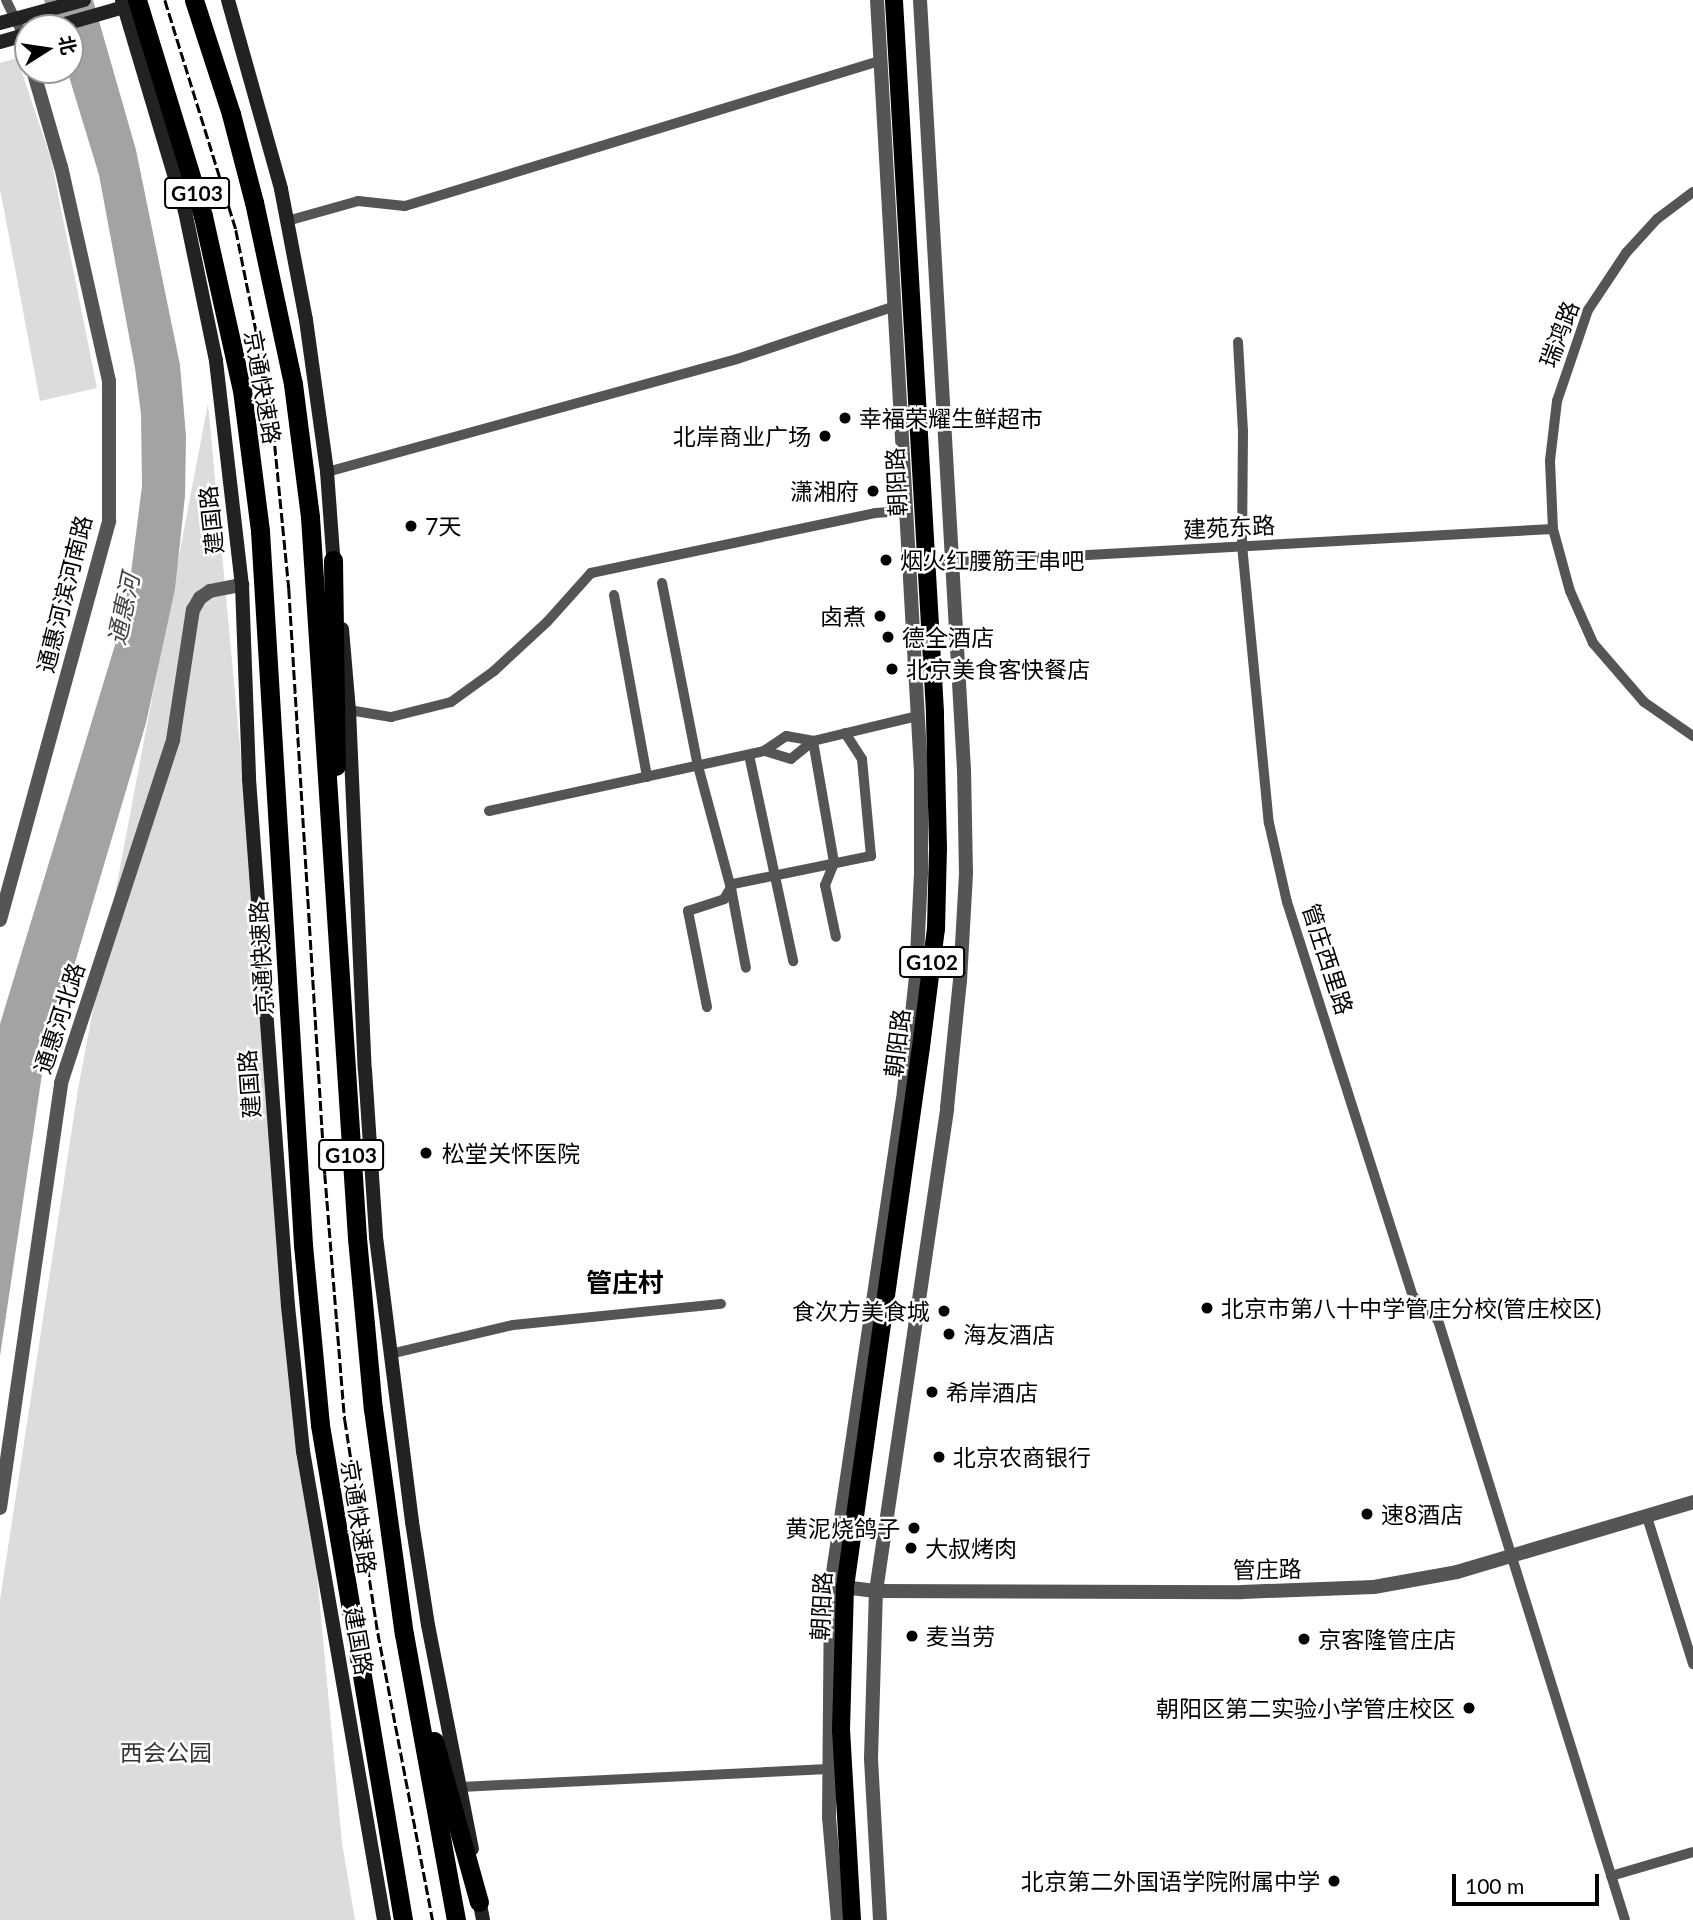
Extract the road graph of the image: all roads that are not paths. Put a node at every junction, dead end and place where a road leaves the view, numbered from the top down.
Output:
1 (6, 0) edge
2 (83, 0) edge
3 (146, 0) edge
4 (194, 0) edge
5 (228, 0) edge
6 (877, 0) edge
7 (894, 0) edge
8 (905, 0) edge
9 (920, 0) edge
10 (128, 2) edge
11 (38, 14) edge
12 (14, 16) edge
13 (84, 18) edge
14 (879, 61) junction
15 (37, 84) edge
16 (1693, 192) edge
17 (287, 221) junction
18 (892, 307) junction
19 (1238, 342) dead end
20 (327, 472) junction
21 (904, 511) junction
22 (1553, 529) junction
23 (1243, 547) junction
24 (333, 560) junction
25 (930, 564) junction
26 (662, 583) dead end
27 (242, 585) junction
28 (614, 595) dead end
29 (349, 710) junction
30 (917, 716) junction
31 (845, 733) junction
32 (1693, 736) edge
33 (813, 741) junction
34 (764, 751) junction
35 (749, 755) junction
36 (698, 766) junction
37 (647, 777) junction
38 (489, 811) dead end
39 (834, 863) junction
40 (775, 876) junction
41 (731, 888) junction
42 (332, 890) junction
43 (0, 920) edge
44 (836, 937) dead end
45 (793, 961) dead end
46 (746, 968) dead end
47 (707, 1007) dead end
48 (721, 1304) dead end
49 (390, 1354) junction
50 (1693, 1502) edge
51 (0, 1508) edge
52 (1647, 1517) junction
53 (1512, 1556) junction
54 (844, 1587) junction
55 (876, 1591) junction
56 (404, 1634) junction
57 (1693, 1664) edge
58 (828, 1769) junction
59 (461, 1787) junction
60 (1693, 1852) edge
61 (1611, 1877) junction
62 (481, 1911) edge
63 (384, 1920) edge
64 (403, 1920) edge
65 (456, 1920) edge
66 (838, 1920) edge
67 (852, 1920) edge
68 (864, 1920) edge
69 (880, 1920) edge
70 (1625, 1920) edge

1 - 12 street
2 - 11 main road
3 - 10 main road
4 - 42 highway, 京通快速路 / G103
5 - 17 main road
6 - 14 street, 朝阳路
7 - 25 highway, 朝阳路 / G102
8 - 25 highway, 朝阳路 / G102
9 - 25 street, 朝阳路
10 - 13 main road
10 - 27 main road, 建国路
10 - 64 highway, 京通快速路 / G103
14 - 17 street
14 - 18 street, 朝阳路
15 - 43 street, 通惠河滨河南路
16 - 22 street, 瑞鸿路
17 - 20 main road
18 - 20 street
18 - 21 street, 朝阳路
19 - 23 street, 管庄西里路
20 - 24 main road
21 - 25 street, 朝阳路
21 - 29 street
22 - 23 street, 建苑东路
22 - 32 street, 瑞鸿路
23 - 25 street, 建苑东路
23 - 53 street, 管庄西里路
24 - 29 main road
24 - 42 highway
25 - 30 street, 朝阳路
25 - 54 highway, 朝阳路 / G102
25 - 55 street, 朝阳路
26 - 36 street
27 - 51 street, 通惠河北路
27 - 63 main road, 建国路
28 - 37 street
29 - 49 main road
30 - 31 street
30 - 54 street, 朝阳路
31 - 33 street
31 - 39 street
33 - 34 street
33 - 34 street
33 - 39 street
34 - 35 street
35 - 36 street
35 - 40 street
36 - 37 street
36 - 41 street
37 - 38 street
39 - 40 street
39 - 44 street
40 - 41 street
40 - 45 street
41 - 46 street
41 - 47 street
42 - 56 highway, 京通快速路 / G103
48 - 49 street
49 - 59 main road
50 - 52 street, 管庄路
52 - 53 street, 管庄路
52 - 57 street
53 - 55 street, 管庄路
53 - 61 street, 管庄西里路
54 - 55 street, 管庄路
54 - 58 street, 朝阳路
54 - 67 highway, 朝阳路 / G102
54 - 68 highway, 朝阳路 / G102
55 - 69 street, 朝阳路
56 - 62 highway
56 - 65 highway, 京通快速路 / G103
58 - 59 street
58 - 66 street, 朝阳路
59 - 62 main road
60 - 61 street
61 - 70 street, 管庄西里路

